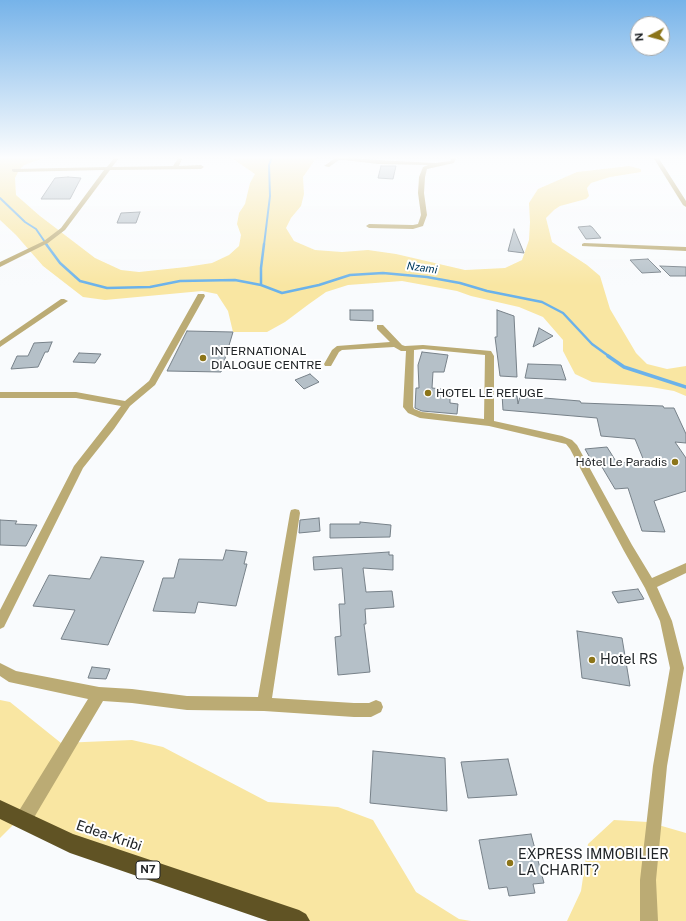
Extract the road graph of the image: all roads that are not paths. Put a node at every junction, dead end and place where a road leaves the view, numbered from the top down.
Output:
1 (84, 200) edge
2 (422, 200) edge
3 (369, 226) dead end
4 (584, 245) dead end
5 (686, 249) edge
6 (0, 265) edge
7 (201, 296) dead end
8 (64, 301) dead end
9 (380, 327) dead end
10 (396, 344) junction
11 (0, 345) edge
12 (410, 349) junction
13 (328, 364) dead end
14 (0, 395) edge
15 (127, 404) junction
16 (489, 423) junction
17 (295, 513) dead end
18 (686, 568) edge
19 (650, 586) junction
20 (0, 623) edge
21 (0, 669) edge
22 (99, 694) junction
23 (264, 704) junction
24 (376, 707) dead end
25 (0, 809) edge
26 (23, 820) junction
27 (299, 921) edge
28 (649, 921) edge

1 - 6 street
2 - 3 street
4 - 5 street
7 - 15 street
8 - 11 street
9 - 10 street
10 - 12 street
10 - 13 street
12 - 16 street
12 - 16 street
14 - 15 street
15 - 20 street
16 - 19 street
17 - 23 street
18 - 19 street
19 - 28 street
21 - 22 street
22 - 23 street
22 - 26 street
23 - 24 street
25 - 26 highway, Edea-Kribi / N7
26 - 27 highway, Edea-Kribi / N7

